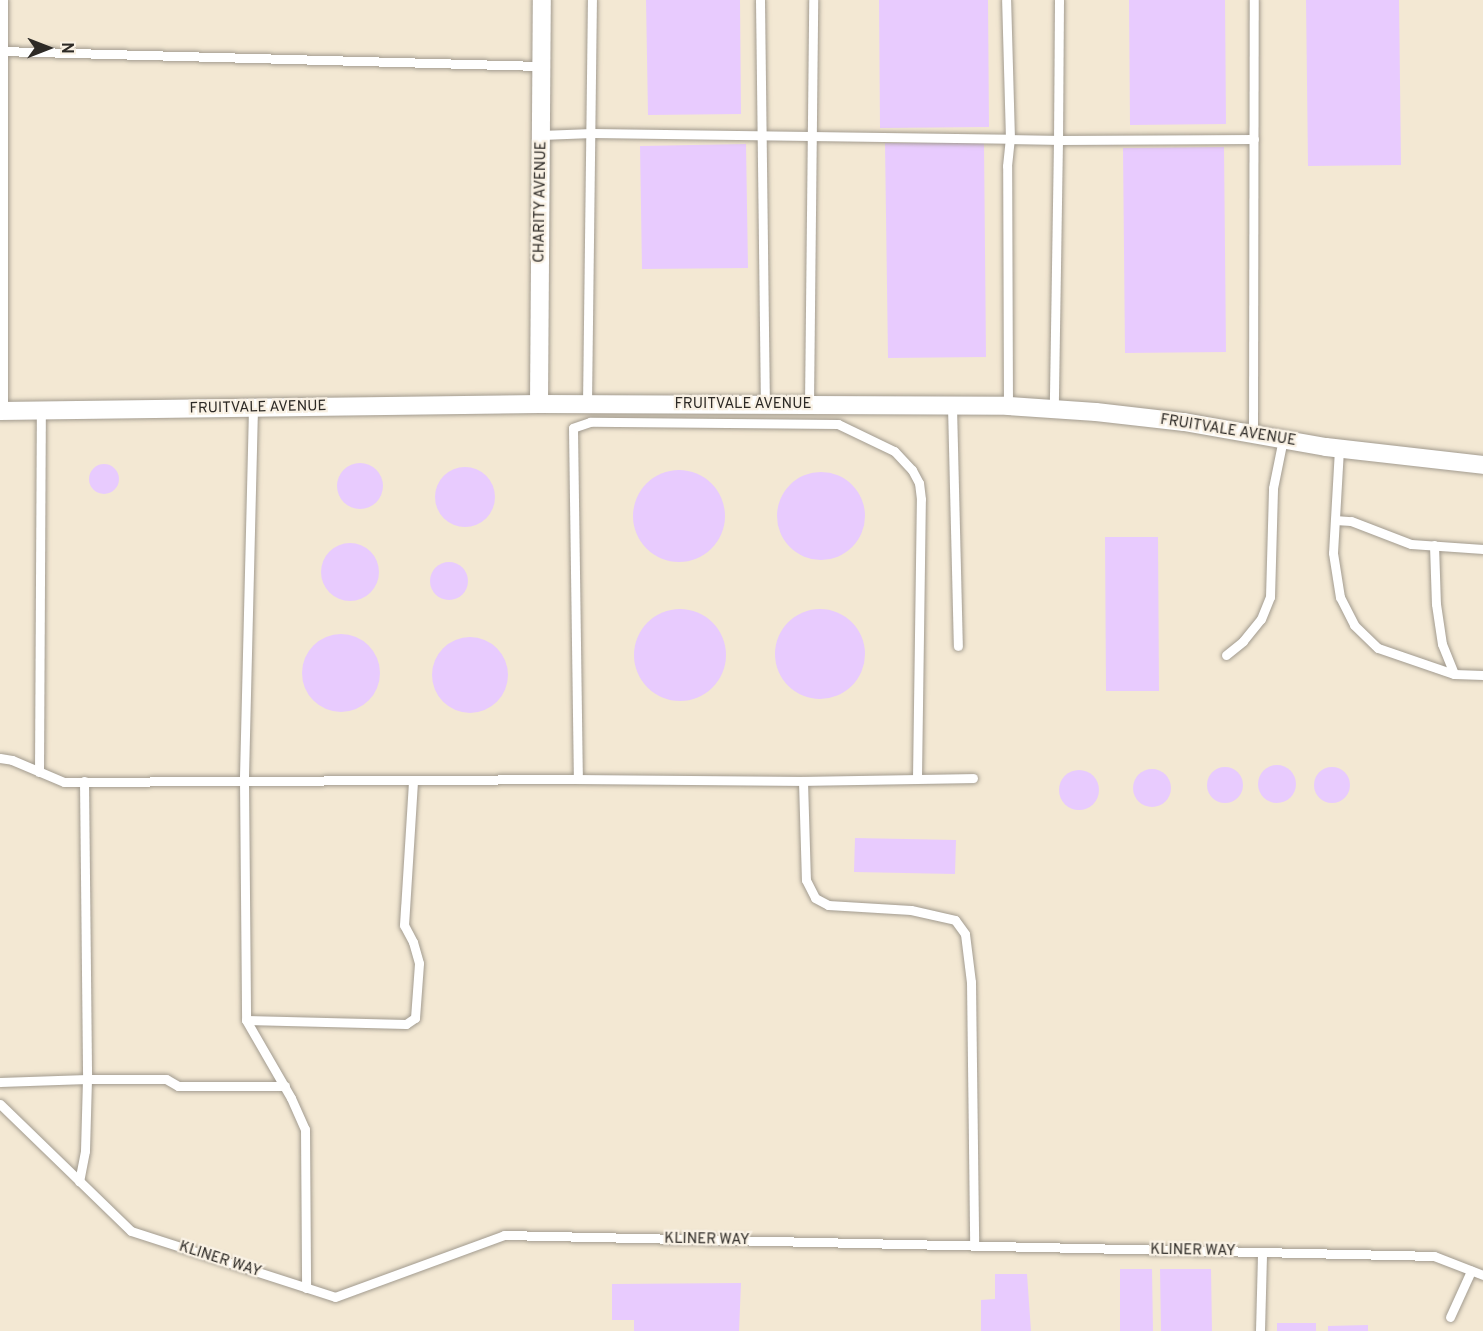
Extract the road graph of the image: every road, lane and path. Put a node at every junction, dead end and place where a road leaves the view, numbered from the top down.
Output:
1 (3, 0) edge
2 (542, 0) edge
3 (592, 0) edge
4 (760, 0) edge
5 (813, 0) edge
6 (1006, 0) edge
7 (1059, 0) edge
8 (1254, 0) edge
9 (2, 51) edge
10 (542, 66) junction
11 (592, 133) junction
12 (541, 135) junction
13 (761, 135) junction
14 (813, 136) junction
15 (1010, 140) junction
16 (1058, 140) junction
17 (1254, 140) junction
18 (539, 404) junction
19 (587, 404) junction
20 (765, 405) junction
21 (809, 405) junction
22 (952, 406) junction
23 (1008, 406) junction
24 (253, 408) junction
25 (1054, 409) junction
26 (2, 411) edge
27 (41, 411) junction
28 (1253, 434) junction
29 (1283, 439) junction
30 (1339, 449) junction
31 (1483, 465) edge
32 (1335, 520) junction
33 (1434, 545) junction
34 (1483, 549) edge
35 (958, 646) dead end
36 (1226, 655) dead end
37 (1454, 674) junction
38 (1483, 675) edge
39 (0, 758) edge
40 (39, 772) junction
41 (578, 778) junction
42 (917, 778) junction
43 (973, 778) dead end
44 (244, 780) junction
45 (413, 780) junction
46 (84, 781) junction
47 (803, 781) junction
48 (246, 1020) junction
49 (87, 1079) junction
50 (0, 1082) edge
51 (285, 1086) junction
52 (0, 1104) edge
53 (79, 1181) junction
54 (974, 1246) junction
55 (1262, 1252) junction
56 (1471, 1270) junction
57 (1483, 1275) edge
58 (306, 1288) junction
59 (1450, 1317) dead end
60 (1260, 1331) edge

1 - 9 lane
2 - 10 street, CHARITY AVENUE
3 - 11 lane
4 - 13 lane
5 - 14 lane
6 - 15 lane
7 - 16 lane
8 - 17 lane
9 - 10 lane
9 - 26 lane
10 - 12 street, CHARITY AVENUE
11 - 12 lane
11 - 13 lane
11 - 19 lane
12 - 18 street, CHARITY AVENUE
13 - 14 lane
13 - 20 lane
14 - 15 lane
14 - 21 lane
15 - 16 lane
15 - 23 lane
16 - 17 lane
16 - 25 lane
17 - 28 lane
18 - 19 street, FRUITVALE AVENUE
18 - 24 street, FRUITVALE AVENUE
19 - 20 street, FRUITVALE AVENUE
20 - 21 street, FRUITVALE AVENUE
21 - 22 street, FRUITVALE AVENUE
22 - 23 street, FRUITVALE AVENUE
22 - 35 lane
23 - 25 street, FRUITVALE AVENUE
24 - 27 street, FRUITVALE AVENUE
24 - 44 lane
25 - 28 street, FRUITVALE AVENUE
26 - 27 street, FRUITVALE AVENUE
27 - 40 lane
28 - 29 street, FRUITVALE AVENUE
29 - 30 street, FRUITVALE AVENUE
29 - 36 lane
30 - 31 street, FRUITVALE AVENUE
30 - 32 lane
32 - 33 lane
32 - 37 lane
33 - 34 lane
33 - 37 lane
37 - 38 lane
39 - 40 lane
40 - 46 lane
41 - 42 lane
41 - 45 lane
41 - 47 lane
42 - 43 lane
42 - 47 lane
44 - 45 lane
44 - 46 lane
44 - 48 lane
45 - 48 lane
46 - 49 lane
47 - 54 lane
48 - 51 lane
49 - 50 lane
49 - 51 lane
49 - 53 lane
51 - 58 lane
52 - 53 lane, KLINER WAY
53 - 58 lane, KLINER WAY
54 - 55 lane, KLINER WAY
54 - 58 lane, KLINER WAY
55 - 56 lane, KLINER WAY
55 - 60 lane
56 - 57 lane, KLINER WAY
56 - 59 lane

